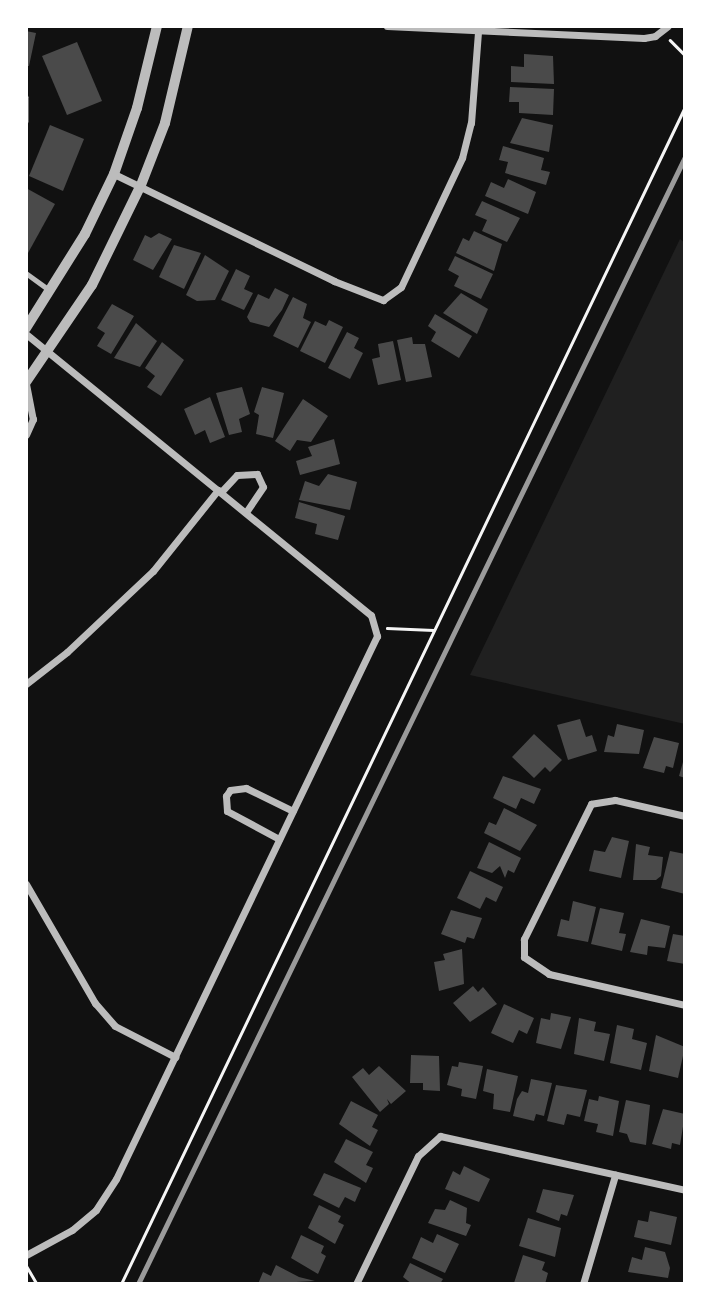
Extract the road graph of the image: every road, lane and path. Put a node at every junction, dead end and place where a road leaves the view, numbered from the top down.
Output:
1 (157, 26) edge
2 (188, 26) edge
3 (387, 26) edge
4 (665, 28) edge
5 (478, 31) junction
6 (685, 55) edge
7 (26, 97) edge
8 (685, 107) edge
9 (26, 121) edge
10 (114, 174) junction
11 (141, 186) junction
12 (26, 273) edge
13 (52, 291) junction
14 (26, 328) edge
15 (26, 334) edge
16 (49, 350) junction
17 (26, 383) edge
18 (26, 435) edge
19 (220, 491) junction
20 (246, 512) junction
21 (377, 628) junction
22 (435, 630) junction
23 (26, 684) edge
24 (293, 811) junction
25 (685, 816) edge
26 (279, 839) junction
27 (26, 884) edge
28 (685, 1005) edge
29 (174, 1057) junction
30 (615, 1175) junction
31 (685, 1190) edge
32 (26, 1255) edge
33 (26, 1265) edge
34 (37, 1284) edge
35 (121, 1284) edge
36 (356, 1284) edge
37 (583, 1284) edge

1 - 10 street
2 - 11 street
3 - 5 street
4 - 5 street
4 - 6 path
5 - 11 street
7 - 9 lane
8 - 22 path
10 - 11 street
10 - 13 street
11 - 16 street
12 - 13 lane
13 - 14 street
15 - 16 street
16 - 17 street
16 - 19 street
17 - 18 street
19 - 20 street
19 - 20 street
19 - 23 street
20 - 21 street
21 - 22 path
21 - 24 street
22 - 35 path
24 - 26 street
24 - 26 street
25 - 28 street
26 - 29 street
27 - 29 street
29 - 32 street
30 - 31 street
30 - 36 street
30 - 37 street
33 - 34 path

